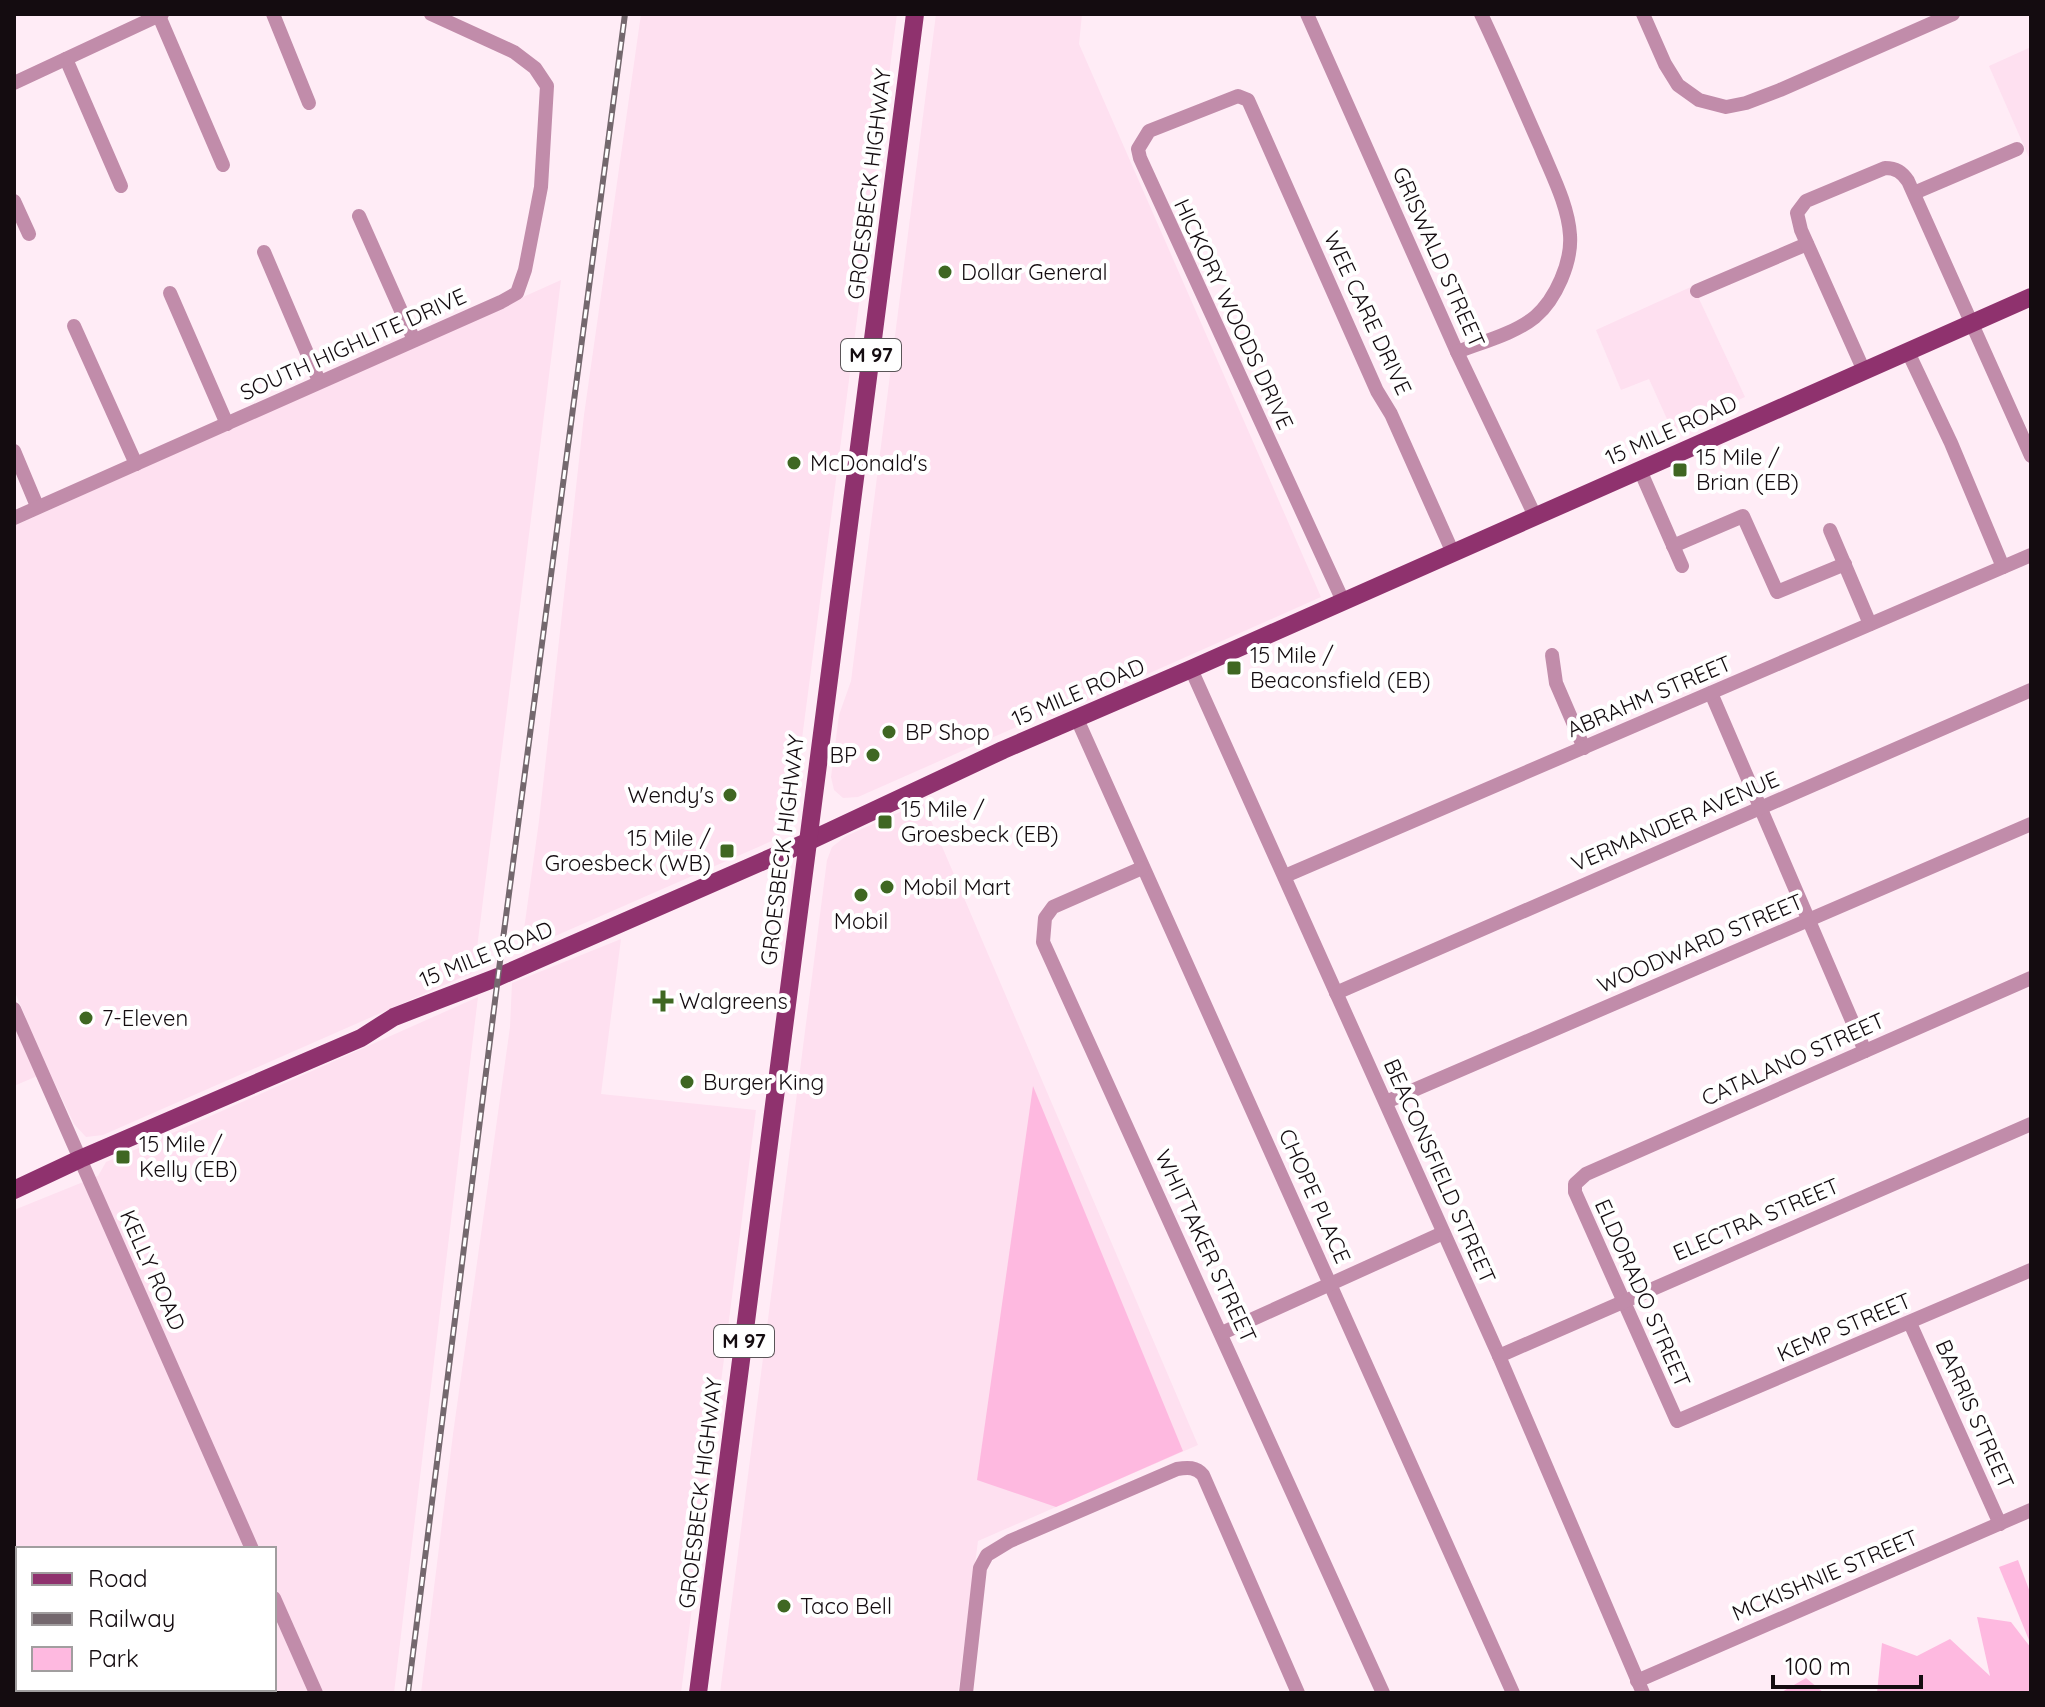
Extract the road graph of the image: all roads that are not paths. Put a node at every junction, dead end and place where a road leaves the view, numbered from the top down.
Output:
1 (273, 14) edge
2 (431, 14) edge
3 (915, 14) edge
4 (1307, 14) edge
5 (1481, 14) edge
6 (1643, 14) edge
7 (1953, 14) edge
8 (160, 15) edge
9 (66, 59) junction
10 (14, 83) edge
11 (1238, 96) joint
12 (309, 103) dead end
13 (2017, 149) dead end
14 (223, 165) dead end
15 (121, 186) dead end
16 (1914, 193) junction
17 (14, 201) edge
18 (359, 216) dead end
19 (29, 234) dead end
20 (1807, 244) junction
21 (264, 252) dead end
22 (1697, 291) dead end
23 (170, 293) dead end
24 (2031, 298) edge
25 (1973, 324) junction
26 (74, 326) dead end
27 (414, 340) junction
28 (1457, 352) junction
29 (1908, 352) junction
30 (1864, 371) junction
31 (319, 381) junction
32 (227, 424) junction
33 (14, 451) edge
34 (2031, 456) edge
35 (136, 464) junction
36 (1640, 470) junction
37 (37, 506) junction
38 (1535, 516) junction
39 (14, 518) edge
40 (1830, 530) dead end
41 (1673, 546) junction
42 (1453, 553) junction
43 (2031, 555) edge
44 (1845, 564) junction
45 (1682, 566) dead end
46 (2003, 567) junction
47 (1343, 601) junction
48 (1870, 624) junction
49 (1552, 655) dead end
50 (1191, 669) junction
51 (2031, 690) edge
52 (1711, 693) junction
53 (1077, 719) junction
54 (1584, 748) junction
55 (1762, 808) junction
56 (2031, 824) edge
57 (807, 842) junction
58 (1142, 868) junction
59 (1285, 876) junction
60 (1809, 920) junction
61 (2031, 978) edge
62 (1336, 993) junction
63 (14, 1009) edge
64 (1865, 1051) junction
65 (1386, 1102) junction
66 (2031, 1124) edge
67 (80, 1159) junction
68 (1575, 1184) joint
69 (14, 1190) edge
70 (1443, 1233) junction
71 (2031, 1270) edge
72 (1331, 1285) junction
73 (1622, 1301) junction
74 (1910, 1323) junction
75 (1222, 1333) junction
76 (1499, 1356) junction
77 (1674, 1419) joint
78 (2031, 1510) edge
79 (2000, 1524) junction
80 (251, 1547) edge
81 (276, 1603) edge
82 (1640, 1687) edge
83 (316, 1693) edge
84 (698, 1693) edge
85 (966, 1693) edge
86 (1298, 1693) edge
87 (1383, 1693) edge
88 (1513, 1693) edge

1 - 12 street
2 - 27 street, SOUTH HIGHLITE DRIVE
3 - 57 main road, GROESBECK HIGHWAY / M 97
4 - 28 street, GRISWALD STREET
5 - 28 street
6 - 7 street
8 - 9 street
8 - 14 street
9 - 10 street
9 - 15 street
11 - 42 street, WEE CARE DRIVE
11 - 47 street, HICKORY WOODS DRIVE
13 - 16 street
16 - 20 street
16 - 25 street
17 - 19 street
18 - 27 street
20 - 22 street
20 - 30 street
21 - 31 street
23 - 32 street
24 - 25 main road, 15 MILE ROAD
25 - 29 main road, 15 MILE ROAD
25 - 34 street
26 - 35 street
27 - 31 street, SOUTH HIGHLITE DRIVE
28 - 38 street, GRISWALD STREET
29 - 30 main road, 15 MILE ROAD
29 - 46 street
30 - 36 main road, 15 MILE ROAD
31 - 32 street, SOUTH HIGHLITE DRIVE
32 - 35 street, SOUTH HIGHLITE DRIVE
33 - 37 street
35 - 37 street, SOUTH HIGHLITE DRIVE
36 - 38 main road, 15 MILE ROAD
36 - 41 street
37 - 39 street, SOUTH HIGHLITE DRIVE
38 - 42 main road, 15 MILE ROAD
40 - 44 street
41 - 44 street
41 - 45 street
42 - 47 main road, 15 MILE ROAD
43 - 46 street, ABRAHM STREET
44 - 48 street
46 - 48 street, ABRAHM STREET
47 - 50 main road, 15 MILE ROAD
48 - 52 street, ABRAHM STREET
49 - 54 street
50 - 53 main road, 15 MILE ROAD
50 - 59 street, BEACONSFIELD STREET
51 - 55 street, VERMANDER AVENUE
52 - 54 street, ABRAHM STREET
52 - 55 street
53 - 57 main road, 15 MILE ROAD
53 - 58 street, CHOPE PLACE
54 - 59 street, ABRAHM STREET
55 - 60 street
55 - 62 street, VERMANDER AVENUE
56 - 60 street, WOODWARD STREET
57 - 67 main road, 15 MILE ROAD
57 - 84 main road, GROESBECK HIGHWAY / M 97
58 - 72 street, CHOPE PLACE
58 - 75 street, WHITTAKER STREET
59 - 62 street, BEACONSFIELD STREET
60 - 64 street
60 - 65 street, WOODWARD STREET
61 - 64 street, CATALANO STREET
62 - 65 street, BEACONSFIELD STREET
63 - 67 street, KELLY ROAD
64 - 68 street, CATALANO STREET
65 - 70 street, BEACONSFIELD STREET
66 - 73 street, ELECTRA STREET
67 - 69 main road, 15 MILE ROAD
67 - 80 street, KELLY ROAD
68 - 73 street, ELDORADO STREET
70 - 72 street
70 - 76 street, BEACONSFIELD STREET
71 - 74 street, KEMP STREET
72 - 75 street
72 - 88 street, CHOPE PLACE
73 - 76 street, ELECTRA STREET
73 - 77 street, ELDORADO STREET
74 - 77 street, KEMP STREET
74 - 79 street, BARRIS STREET
75 - 87 street, WHITTAKER STREET
76 - 82 street, BEACONSFIELD STREET
78 - 79 street, MCKISHNIE STREET
79 - 82 street, MCKISHNIE STREET
81 - 83 street
85 - 86 street

